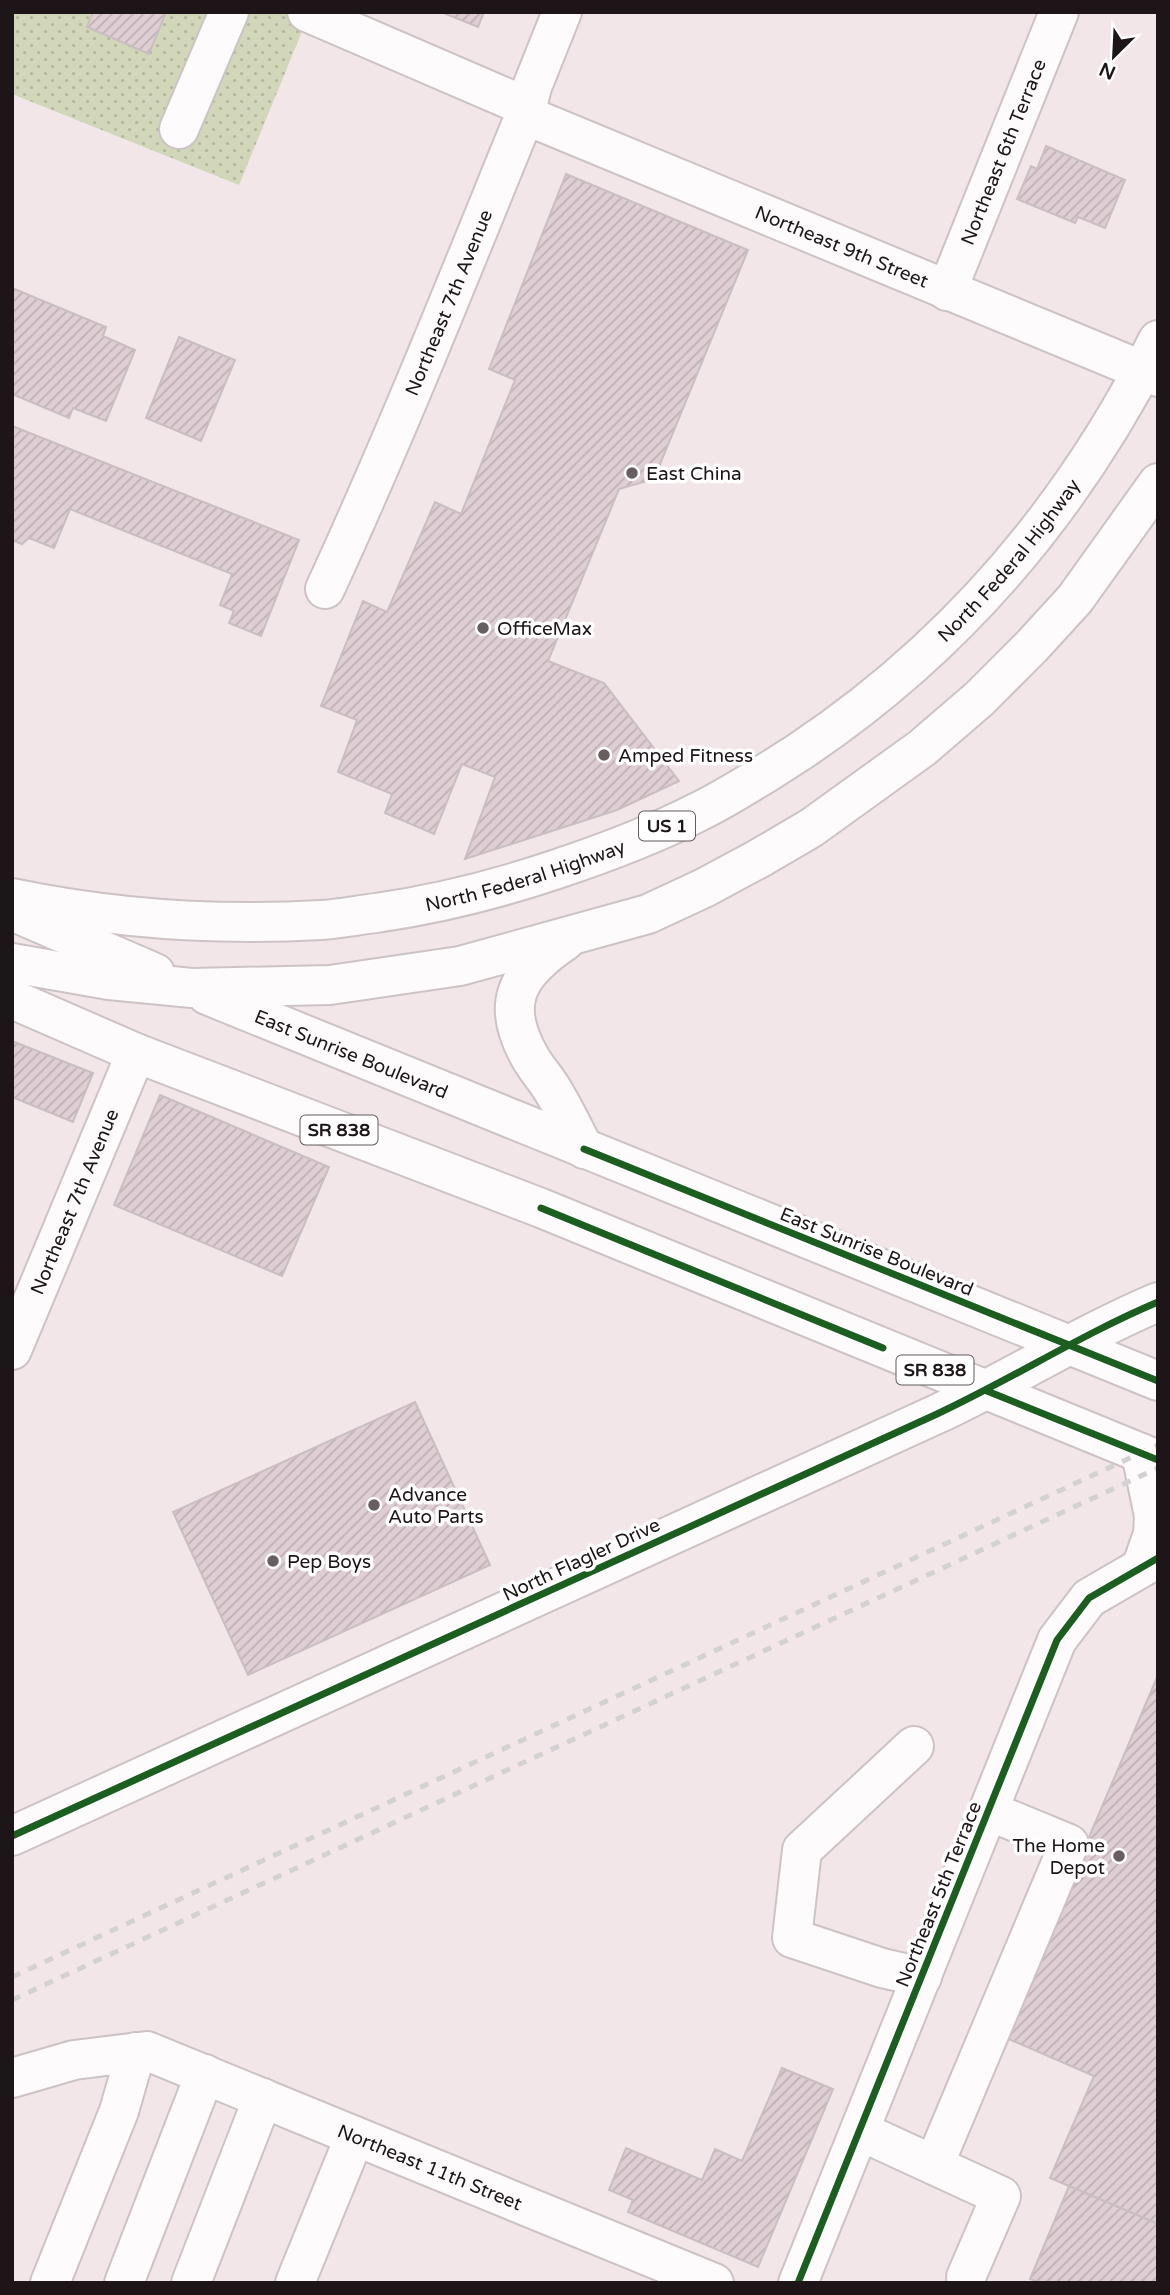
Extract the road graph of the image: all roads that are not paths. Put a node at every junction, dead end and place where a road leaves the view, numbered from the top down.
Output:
1 (229, 12) edge
2 (307, 12) edge
3 (562, 12) edge
4 (1059, 12) edge
5 (526, 111) junction
6 (179, 129) dead end
7 (947, 290) junction
8 (1153, 363) edge
9 (1158, 483) edge
10 (325, 589) dead end
11 (12, 898) edge
12 (12, 912) edge
13 (573, 936) junction
14 (12, 963) edge
15 (191, 988) junction
16 (12, 999) edge
17 (136, 1053) junction
18 (584, 1149) junction
19 (1158, 1302) edge
20 (1070, 1346) junction
21 (12, 1350) edge
22 (1158, 1381) edge
23 (987, 1391) junction
24 (1149, 1456) edge
25 (1150, 1562) edge
26 (914, 1746) dead end
27 (989, 1811) junction
28 (12, 1836) edge
29 (922, 1977) junction
30 (142, 2052) junction
31 (205, 2074) junction
32 (12, 2078) edge
33 (263, 2098) junction
34 (860, 2131) junction
35 (355, 2136) junction
36 (934, 2165) junction
37 (966, 2277) dead end
38 (50, 2283) edge
39 (124, 2283) edge
40 (191, 2283) edge
41 (295, 2283) edge
42 (714, 2283) edge
43 (798, 2283) edge

1 - 6 main road
2 - 5 main road, Northeast 9th Street
3 - 5 main road, Northeast 7th Avenue
4 - 7 main road, Northeast 6th Terrace
5 - 7 main road, Northeast 9th Street
5 - 10 main road, Northeast 7th Avenue
7 - 8 main road, Northeast 9th Street
8 - 11 main road, North Federal Highway / US 1
9 - 13 main road
12 - 15 main road, East Sunrise Boulevard
13 - 15 main road
13 - 18 main road
14 - 15 main road
15 - 18 main road, East Sunrise Boulevard
16 - 17 main road, SR 838
17 - 21 main road, Northeast 7th Avenue
17 - 23 main road, SR 838
18 - 20 main road, East Sunrise Boulevard
19 - 20 main road, North Flagler Drive
20 - 22 main road, East Sunrise Boulevard
20 - 23 main road, North Flagler Drive
23 - 24 main road, SR 838
23 - 28 main road, North Flagler Drive
24 - 25 main road
25 - 27 main road, Northeast 5th Terrace
26 - 29 main road
27 - 29 main road, Northeast 5th Terrace
27 - 36 main road
29 - 34 main road, Northeast 5th Terrace
30 - 31 main road, Northeast 11th Street
30 - 32 main road
30 - 38 main road
31 - 33 main road, Northeast 11th Street
31 - 39 main road
33 - 35 main road, Northeast 11th Street
33 - 40 main road
34 - 36 main road
34 - 43 main road, Northeast 5th Terrace
35 - 41 main road
35 - 42 main road, Northeast 11th Street
36 - 37 main road

